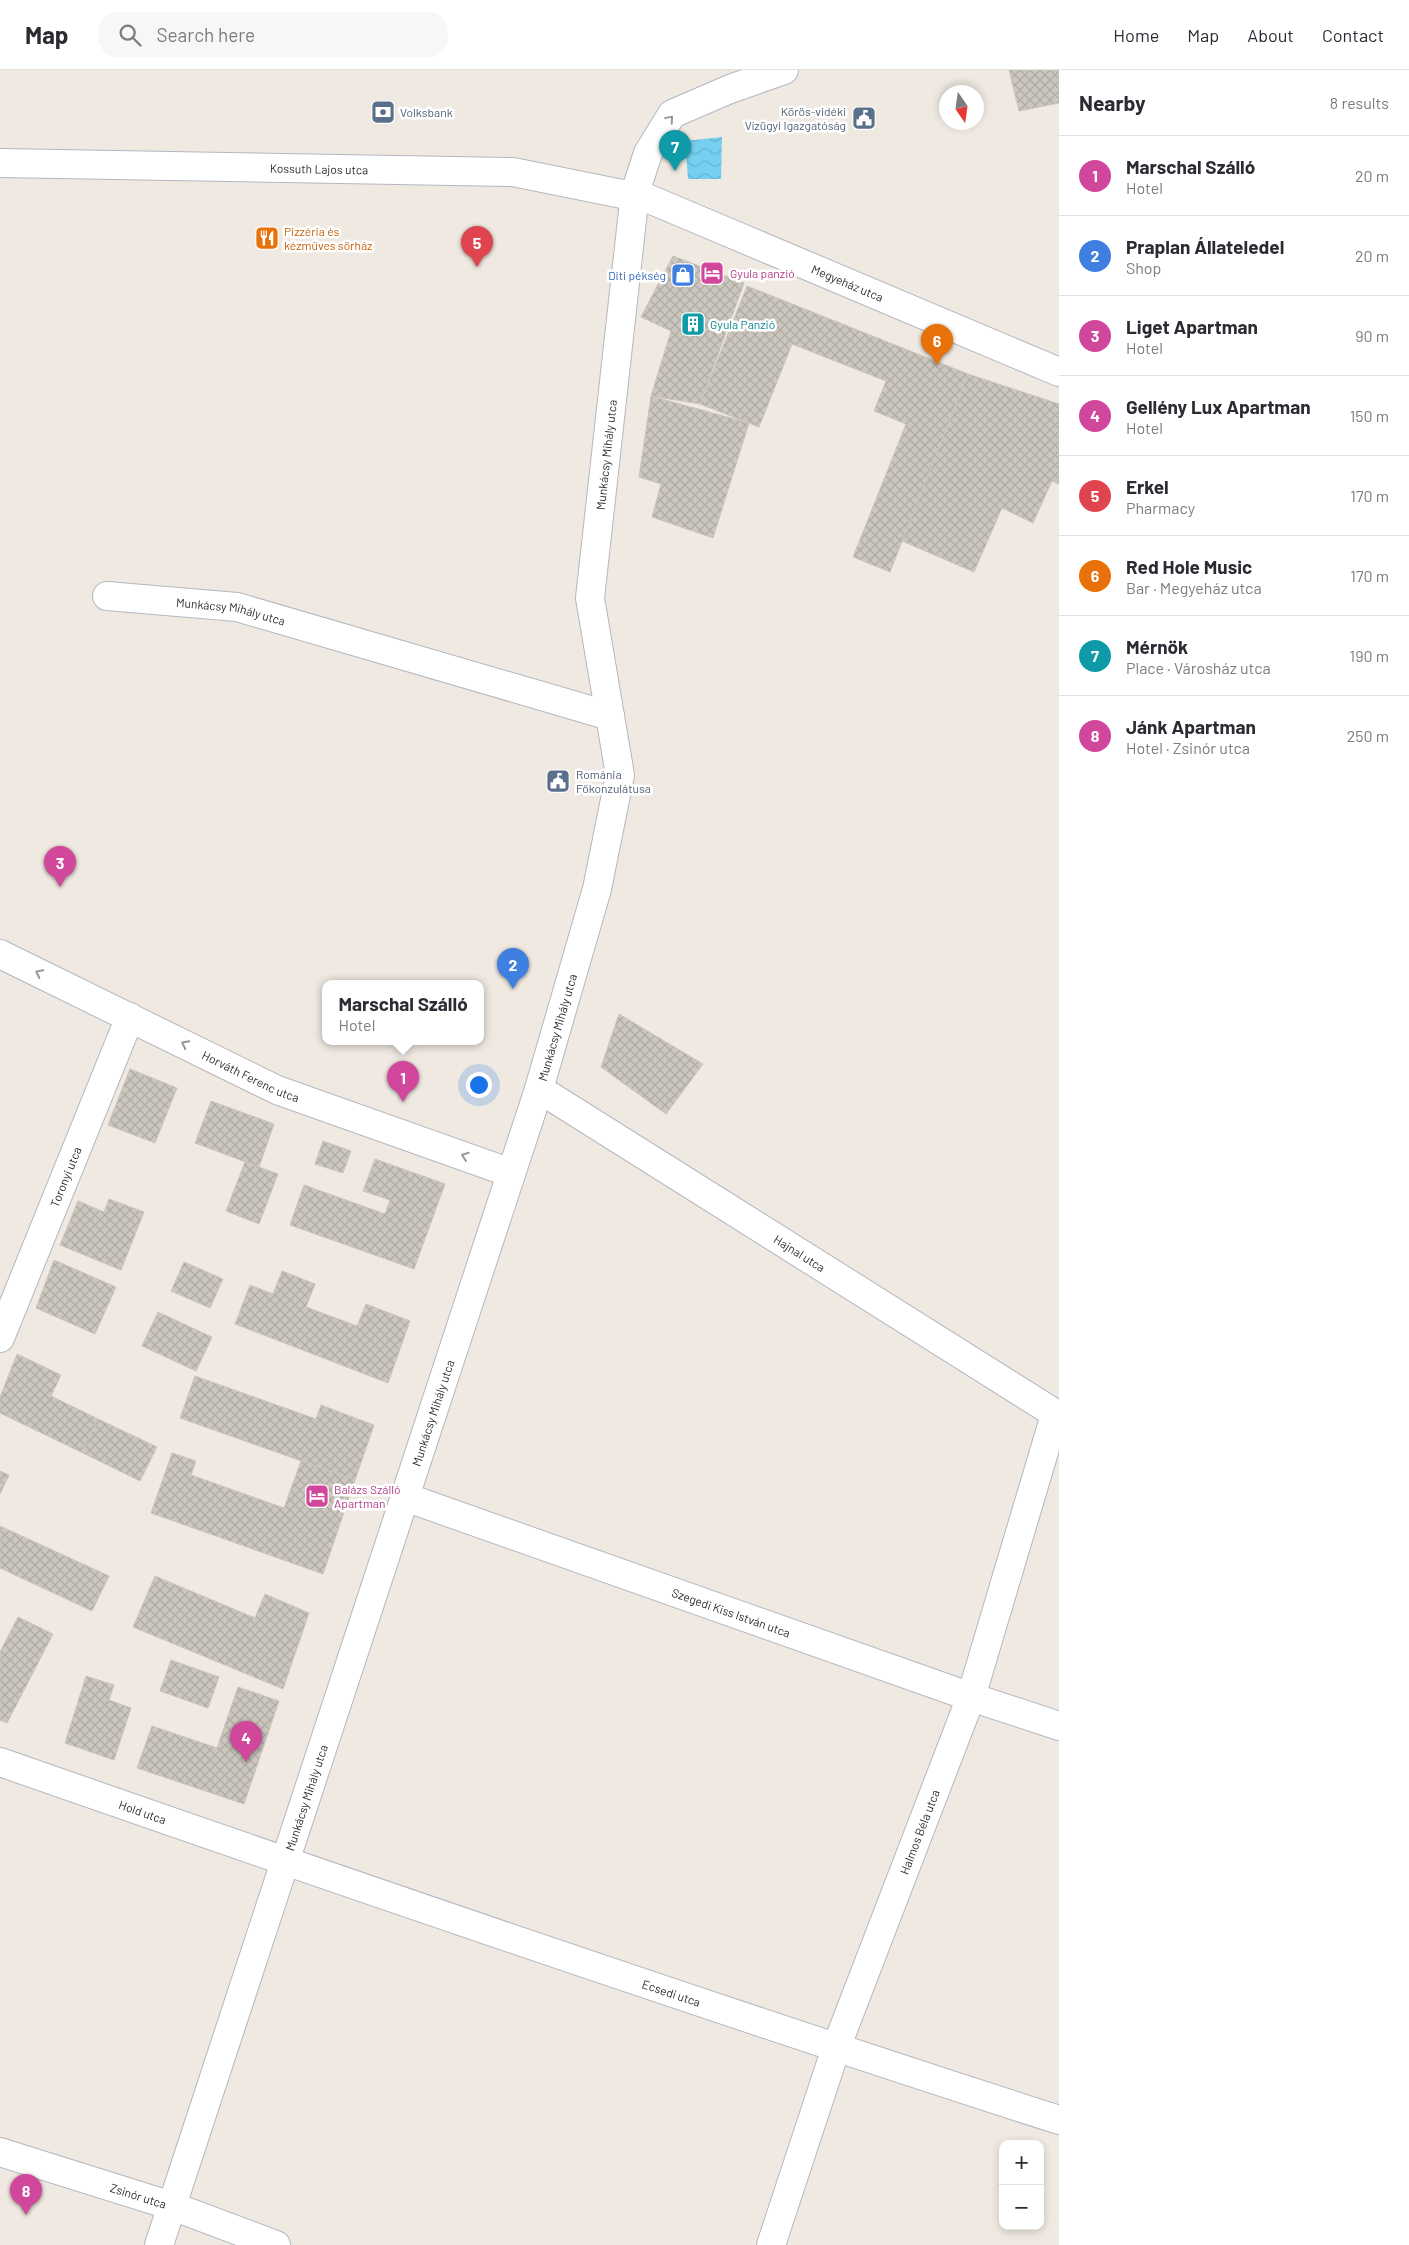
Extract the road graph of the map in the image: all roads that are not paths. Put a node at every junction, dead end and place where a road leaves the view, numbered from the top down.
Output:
1 (784, 70) edge
2 (0, 163) edge
3 (635, 193) junction
4 (1059, 372) edge
5 (108, 596) dead end
6 (610, 716) junction
7 (0, 954) edge
8 (130, 1017) junction
9 (538, 1089) junction
10 (511, 1173) junction
11 (0, 1338) edge
12 (1057, 1415) edge
13 (405, 1498) junction
14 (971, 1697) junction
15 (1059, 1726) edge
16 (0, 1762) edge
17 (285, 1862) junction
18 (836, 2048) junction
19 (1059, 2120) edge
20 (0, 2152) edge
21 (172, 2206) junction
22 (159, 2245) edge
23 (276, 2245) edge
24 (771, 2245) edge

3 -> 1 street, Munkácsy Mihály utca
2 - 3 street, Kossuth Lajos utca
3 - 4 street, Megyeház utca
3 - 6 street, Munkácsy Mihály utca
5 - 6 street, Munkácsy Mihály utca
6 - 9 street, Munkácsy Mihály utca
8 -> 7 street, Horváth Ferenc utca
10 -> 8 street, Horváth Ferenc utca
8 - 11 street, Toronyi utca
9 - 10 street, Munkácsy Mihály utca
9 - 12 street, Hajnal utca
10 - 13 street, Munkácsy Mihály utca
12 - 14 street, Halmos Béla utca
13 - 14 street, Szegedi Kiss István utca
13 - 17 street, Munkácsy Mihály utca
14 - 15 street, Szegedi Kiss István utca
14 - 18 street, Halmos Béla utca
16 - 17 street, Hold utca
17 - 18 street, Ecsedi utca
17 - 21 street, Munkácsy Mihály utca
18 - 19 street, Ecsedi utca
18 - 24 street, Halmos Béla utca
20 - 21 street, Zsinór utca
21 - 22 street, Munkácsy Mihály utca
21 - 23 street, Zsinór utca

